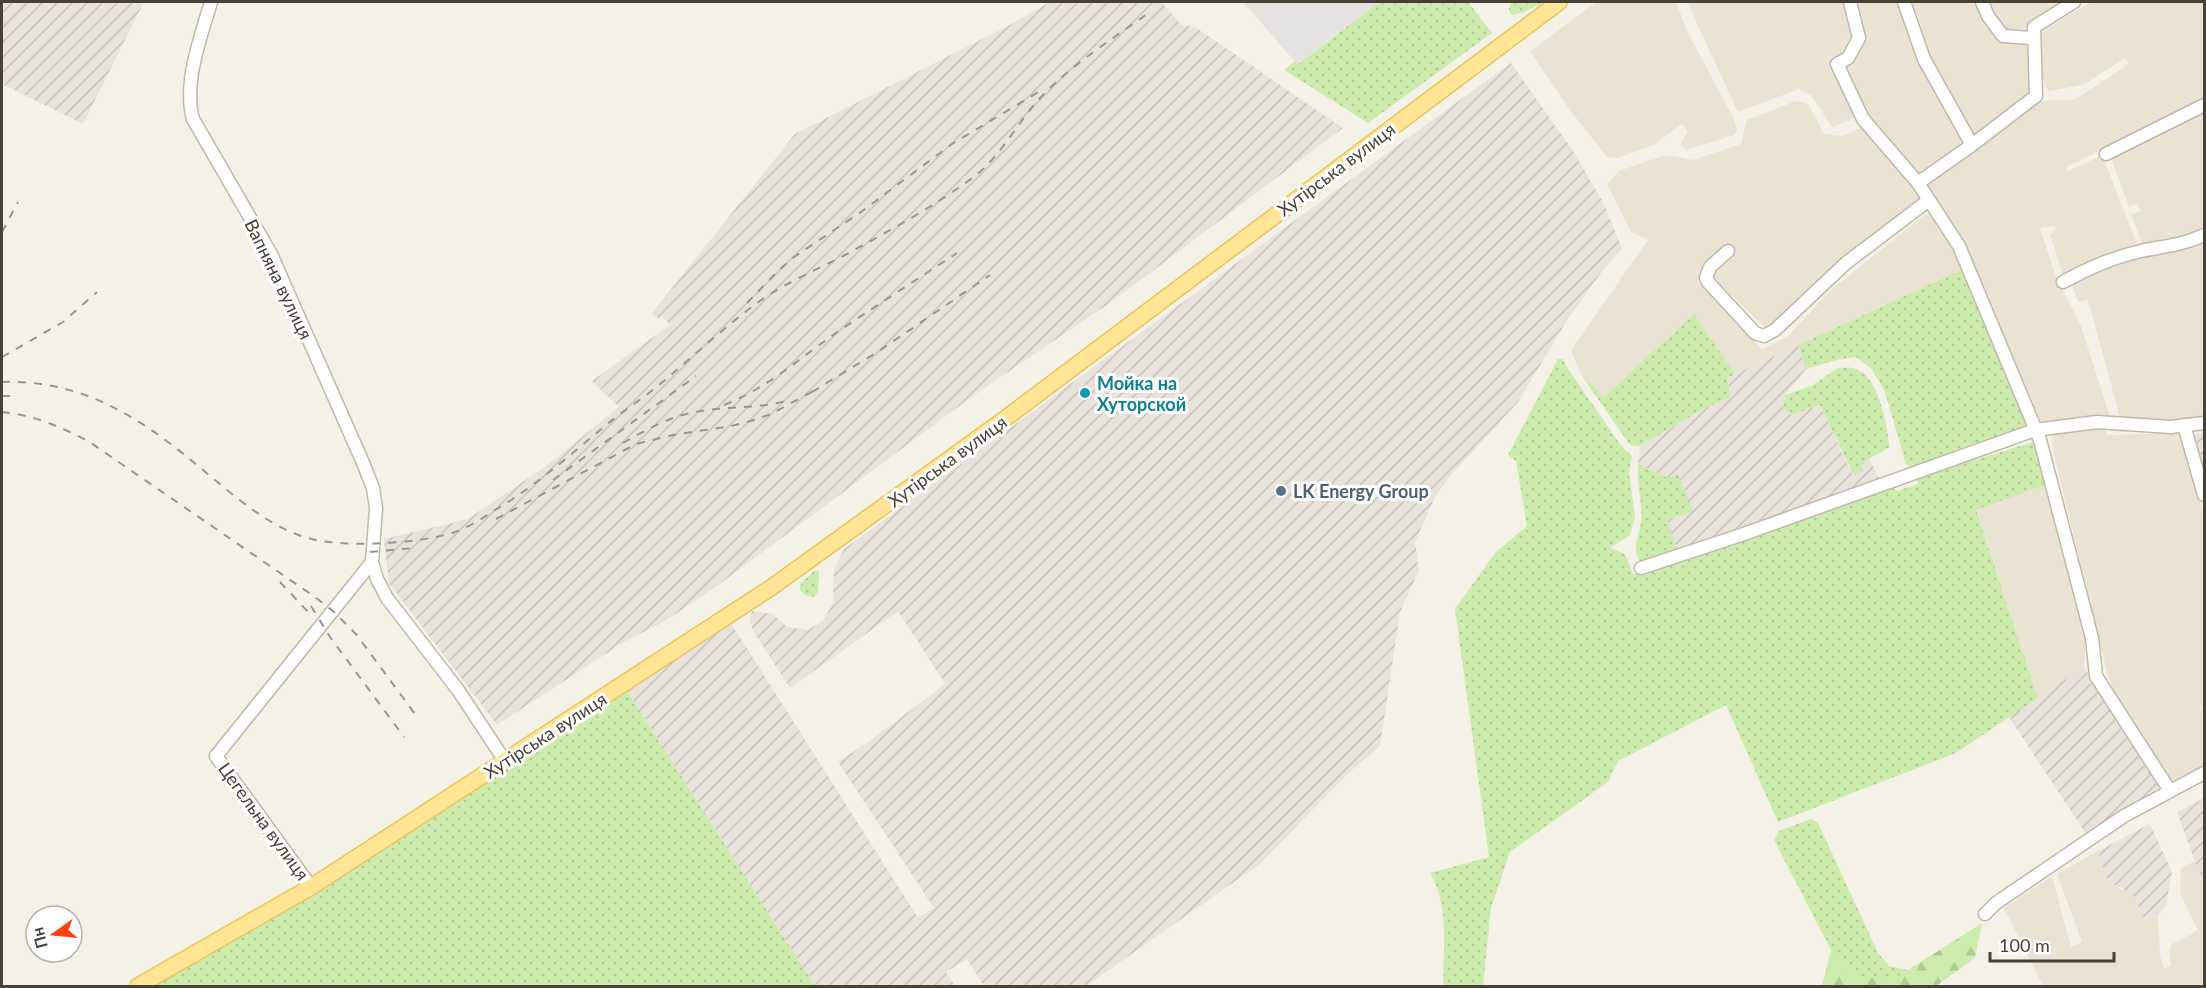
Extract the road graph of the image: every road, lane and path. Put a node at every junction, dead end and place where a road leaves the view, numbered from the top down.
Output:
1 (211, 2) edge
2 (1559, 2) edge
3 (1850, 2) edge
4 (1904, 2) edge
5 (1982, 2) edge
6 (2074, 2) edge
7 (2033, 38) junction
8 (2205, 105) edge
9 (1972, 145) junction
10 (2106, 154) dead end
11 (1918, 183) junction
12 (1929, 200) junction
13 (2205, 236) edge
14 (1728, 252) dead end
15 (2063, 282) dead end
16 (2205, 423) edge
17 (2184, 426) junction
18 (2035, 430) junction
19 (2202, 476) edge
20 (2205, 495) edge
21 (372, 562) junction
22 (1641, 568) dead end
23 (505, 761) junction
24 (2205, 773) edge
25 (2170, 791) junction
26 (311, 887) junction
27 (1985, 914) dead end
28 (138, 987) edge

1 - 21 street, Вапняна вулиця
2 - 23 main road, Хутірська вулиця
3 - 11 street
4 - 9 street
5 - 7 street
6 - 7 street
7 - 9 street
8 - 10 street
9 - 11 street
11 - 12 street
12 - 14 street
12 - 18 street
13 - 15 street
16 - 17 street
17 - 18 street
17 - 19 street
18 - 22 street
18 - 25 street
19 - 20 street
21 - 23 street
21 - 26 street, Цегельна вулиця
23 - 26 main road, Хутірська вулиця
24 - 25 street
25 - 27 street
26 - 28 main road, Хутірська вулиця

